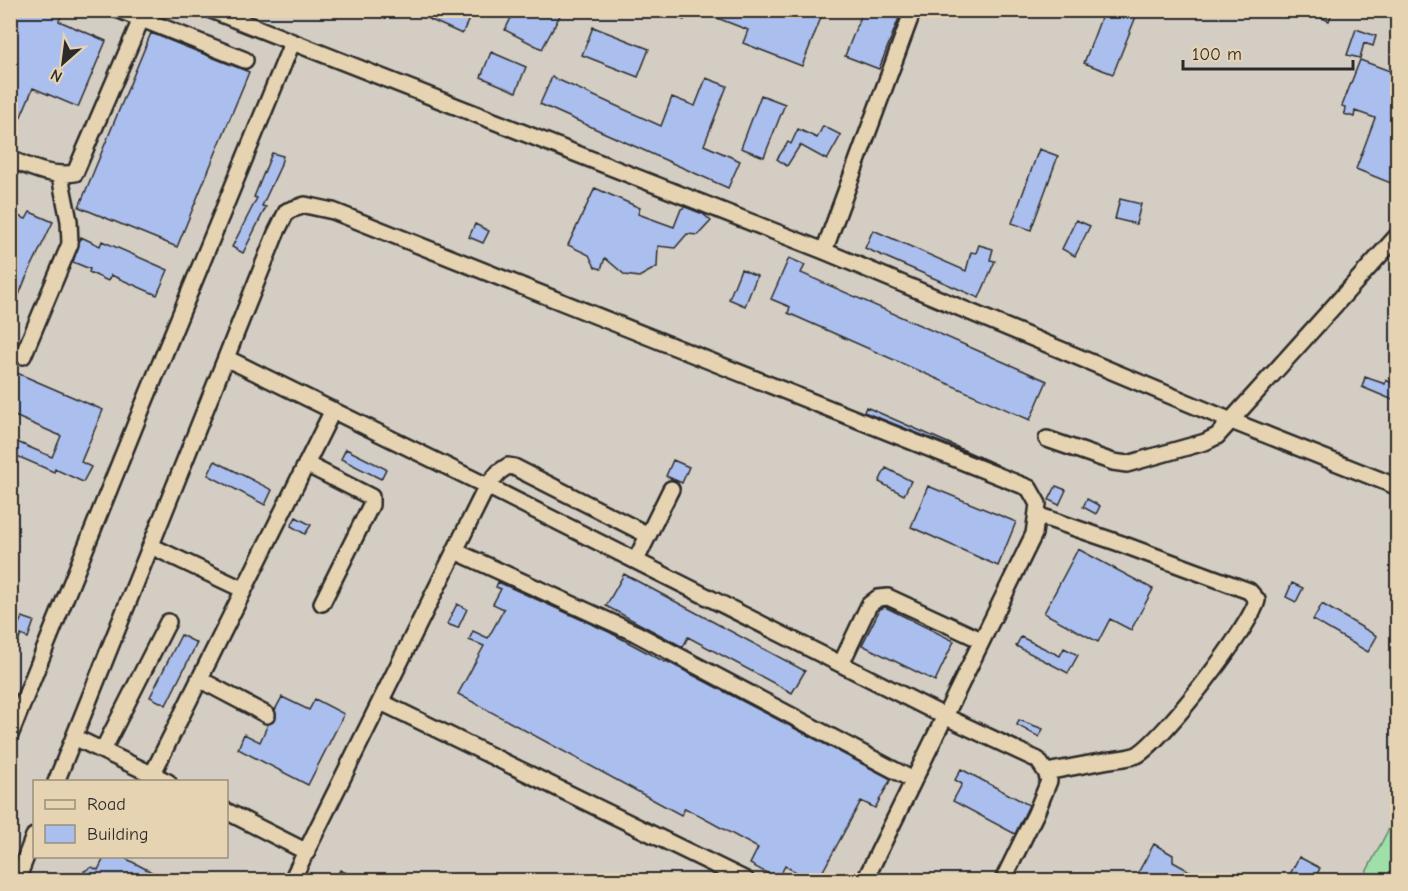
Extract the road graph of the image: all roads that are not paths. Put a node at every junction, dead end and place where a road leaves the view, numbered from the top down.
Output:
1 (119, 10) edge
2 (211, 10) edge
3 (914, 10) edge
4 (143, 15) edge
5 (292, 43) junction
6 (245, 60) dead end
7 (10, 159) edge
8 (60, 176) junction
9 (1398, 235) edge
10 (824, 251) junction
11 (23, 356) dead end
12 (226, 358) junction
13 (333, 410) junction
14 (1229, 420) junction
15 (1047, 439) dead end
16 (306, 464) junction
17 (487, 486) junction
18 (1398, 487) edge
19 (671, 489) dead end
20 (1037, 515) junction
21 (648, 535) junction
22 (151, 546) junction
23 (455, 551) junction
24 (636, 561) junction
25 (244, 590) junction
26 (322, 603) dead end
27 (168, 622) dead end
28 (981, 640) junction
29 (841, 664) junction
30 (199, 679) junction
31 (381, 702) junction
32 (267, 714) dead end
33 (944, 716) junction
34 (10, 735) edge
35 (74, 737) junction
36 (103, 750) junction
37 (1046, 772) junction
38 (153, 773) junction
39 (57, 780) edge
40 (165, 780) edge
41 (913, 780) junction
42 (228, 812) edge
43 (33, 839) edge
44 (307, 852) junction
45 (17, 880) edge
46 (292, 880) edge
47 (745, 880) edge
48 (865, 880) edge
49 (1004, 880) edge

1 - 4 street
2 - 5 street
3 - 10 street
4 - 6 street
4 - 8 street
5 - 10 street
5 - 34 street
7 - 8 street
8 - 11 street
9 - 14 street
10 - 14 street
12 - 13 street
12 - 20 street
12 - 22 street
13 - 16 street
13 - 17 street
14 - 15 street
14 - 18 street
16 - 25 street
16 - 26 street
17 - 21 street
17 - 23 street
17 - 24 street
19 - 21 street
20 - 28 street
20 - 37 street
21 - 24 street
22 - 25 street
22 - 35 street
23 - 31 street
23 - 41 street
24 - 29 street
25 - 30 street
27 - 36 street
28 - 29 street
28 - 33 street
29 - 33 street
30 - 32 street
30 - 38 street
31 - 44 street
31 - 47 street
33 - 37 street
33 - 41 street
35 - 36 street
35 - 39 street
36 - 38 street
37 - 49 street
38 - 40 street
41 - 48 street
42 - 44 street
43 - 45 street
44 - 46 street

